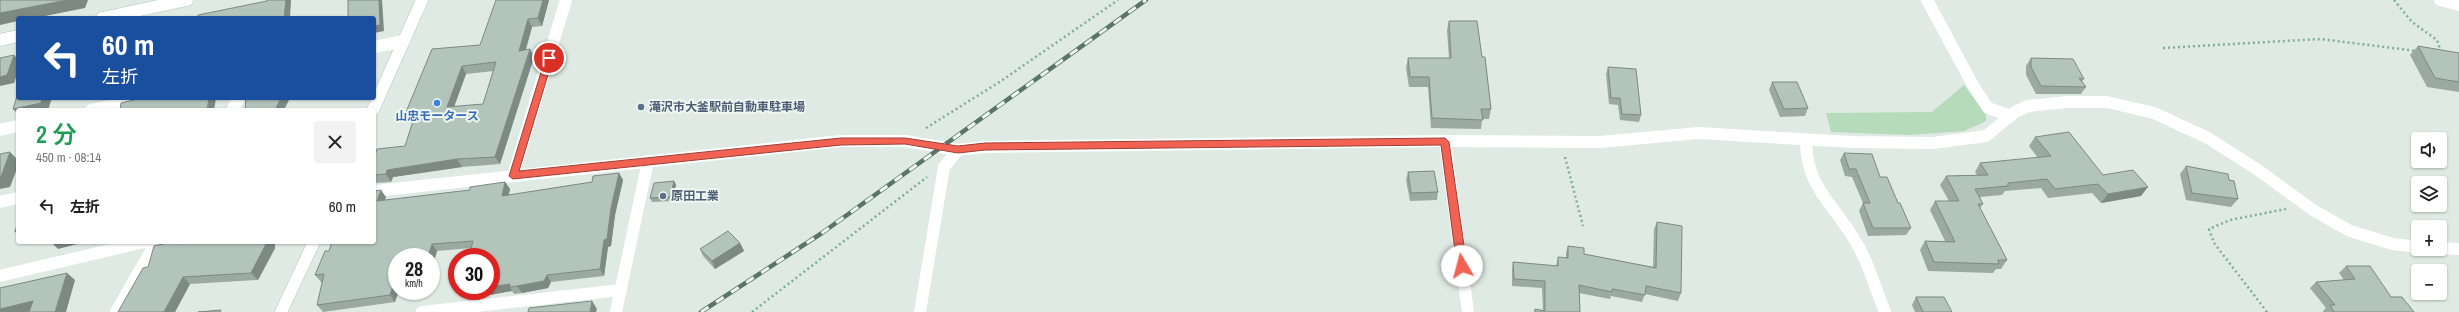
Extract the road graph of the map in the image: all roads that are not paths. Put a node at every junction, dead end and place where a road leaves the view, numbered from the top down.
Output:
1 (187, 0) edge
2 (422, 0) edge
3 (566, 0) edge
4 (1927, 0) edge
5 (2440, 0) edge
6 (2459, 6) edge
7 (111, 16) edge
8 (16, 36) edge
9 (0, 40) edge
10 (404, 41) junction
11 (376, 47) edge
12 (137, 100) edge
13 (100, 108) edge
14 (374, 108) edge
15 (2011, 116) junction
16 (16, 126) edge
17 (0, 130) edge
18 (1806, 140) junction
19 (1445, 142) junction
20 (958, 150) junction
21 (648, 161) junction
22 (513, 176) junction
23 (376, 192) edge
24 (16, 198) edge
25 (0, 202) edge
26 (136, 244) edge
27 (155, 244) edge
28 (313, 244) edge
29 (2411, 246) edge
30 (2447, 249) edge
31 (2459, 250) edge
32 (0, 276) edge
33 (621, 290) junction
34 (116, 312) edge
35 (281, 312) edge
36 (422, 312) edge
37 (616, 312) edge
38 (920, 312) edge
39 (1468, 312) edge
40 (1885, 312) edge

1 - 7 street
2 - 10 street
3 - 22 street
4 - 15 street
5 - 6 street
8 - 9 street
10 - 11 street
10 - 14 street
12 - 13 street
15 - 18 street
15 - 29 street
16 - 17 street
18 - 19 street
18 - 40 street
19 - 20 street
19 - 39 street
20 - 21 street
20 - 38 street
21 - 22 street
21 - 33 street
22 - 23 street
24 - 25 street
26 - 32 street
27 - 34 street
28 - 35 street
30 - 31 street
33 - 36 street
33 - 37 street

